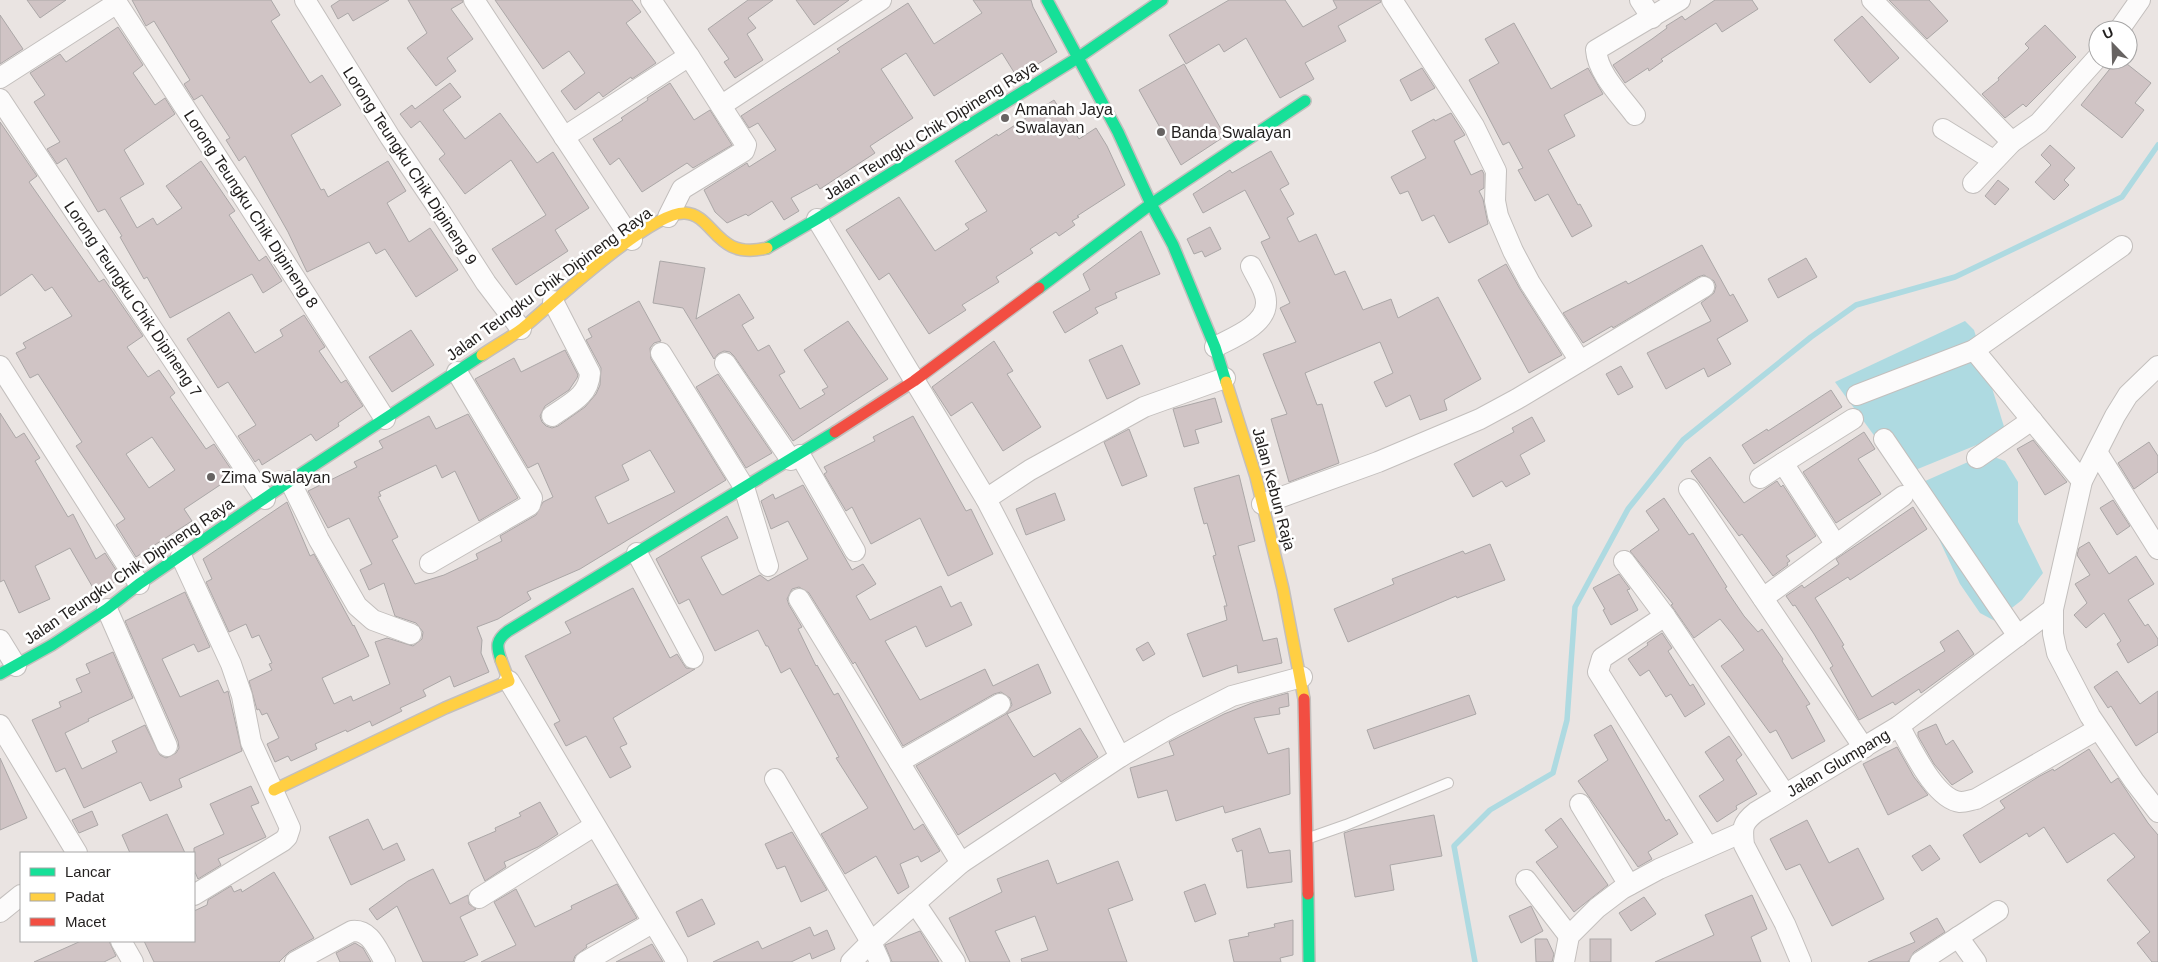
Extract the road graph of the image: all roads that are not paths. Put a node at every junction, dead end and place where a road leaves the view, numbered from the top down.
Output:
1 (474, 0) edge
2 (650, 0) edge
3 (881, 0) edge
4 (1047, 0) edge
5 (1162, 0) edge
6 (1392, 0) edge
7 (1640, 0) edge
8 (1680, 0) edge
9 (1872, 0) edge
10 (2140, 0) edge
11 (116, 1) edge
12 (308, 1) edge
13 (1652, 18) junction
14 (2126, 20) edge
15 (689, 56) junction
16 (1079, 57) junction
17 (2088, 68) edge
18 (0, 78) edge
19 (0, 99) edge
20 (1305, 101) dead end
21 (722, 106) junction
22 (1634, 115) dead end
23 (1943, 129) dead end
24 (564, 137) junction
25 (2012, 142) junction
26 (1992, 160) junction
27 (1973, 183) dead end
28 (1151, 204) junction
29 (668, 217) junction
30 (818, 219) junction
31 (632, 240) junction
32 (2122, 246) dead end
33 (1251, 266) dead end
34 (1704, 287) dead end
35 (553, 301) junction
36 (520, 328) junction
37 (1215, 346) junction
38 (1974, 350) junction
39 (662, 353) dead end
40 (1580, 361) junction
41 (724, 363) dead end
42 (0, 366) edge
43 (2158, 366) edge
44 (457, 372) junction
45 (1225, 378) junction
46 (914, 380) junction
47 (1857, 395) dead end
48 (552, 416) dead end
49 (385, 419) junction
50 (1853, 419) dead end
51 (2032, 420) junction
52 (1884, 439) dead end
53 (2097, 452) junction
54 (796, 457) junction
55 (1977, 458) dead end
56 (1783, 463) junction
57 (1760, 478) dead end
58 (290, 481) junction
59 (2082, 481) junction
60 (744, 487) junction
61 (1690, 488) dead end
62 (1903, 496) dead end
63 (265, 499) junction
64 (986, 499) junction
65 (1262, 504) junction
66 (1836, 545) junction
67 (2158, 549) edge
68 (855, 551) dead end
69 (638, 553) junction
70 (181, 556) junction
71 (1624, 561) dead end
72 (430, 563) dead end
73 (768, 566) dead end
74 (139, 584) junction
75 (1763, 598) junction
76 (799, 599) dead end
77 (2053, 609) junction
78 (107, 610) junction
79 (1665, 616) junction
80 (412, 634) dead end
81 (2018, 636) junction
82 (0, 640) edge
83 (693, 658) dead end
84 (8, 670) edge
85 (1302, 677) junction
86 (509, 681) junction
87 (1000, 704) dead end
88 (0, 725) edge
89 (1899, 726) junction
90 (2098, 728) junction
91 (166, 746) dead end
92 (1864, 748) junction
93 (1120, 757) junction
94 (899, 762) junction
95 (775, 779) dead end
96 (1448, 783) dead end
97 (274, 790) junction
98 (1785, 794) junction
99 (1580, 804) dead end
100 (2158, 812) edge
101 (594, 826) junction
102 (1743, 832) junction
103 (1308, 838) junction
104 (1708, 847) junction
105 (74, 852) edge
106 (961, 862) junction
107 (1526, 880) dead end
108 (1629, 885) junction
109 (195, 894) edge
110 (20, 896) edge
111 (479, 898) dead end
112 (915, 903) junction
113 (1998, 911) dead end
114 (0, 912) edge
115 (652, 923) junction
116 (1569, 936) junction
117 (1958, 937) junction
118 (122, 942) edge
119 (871, 942) junction
120 (132, 962) edge
121 (295, 962) edge
122 (385, 962) edge
123 (585, 962) edge
124 (677, 962) edge
125 (851, 962) edge
126 (880, 962) edge
127 (955, 962) edge
128 (1309, 962) edge
129 (1564, 962) edge
130 (1801, 962) edge
131 (1920, 962) edge
132 (1976, 962) edge

1 - 24 street
2 - 15 street
3 - 21 street
4 - 16 street, Jalan Kebun Raja
5 - 16 street, Jalan Teungku Chik Dipineng Raya
6 - 40 street
7 - 13 street
8 - 13 street
9 - 25 street
10 - 14 street
11 - 18 street
11 - 49 street, Lorong Teungku Chik Dipineng 8
12 - 36 street, Lorong Teungku Chik Dipineng 9
13 - 22 street
15 - 21 street
15 - 24 street
16 - 28 street, Jalan Kebun Raja
16 - 30 street, Jalan Teungku Chik Dipineng Raya
17 - 25 street
19 - 63 street, Lorong Teungku Chik Dipineng 7
20 - 28 street
21 - 29 street
23 - 26 street
24 - 31 street
25 - 26 street
26 - 27 street
28 - 37 street, Jalan Kebun Raja
28 - 46 street
29 - 30 street, Jalan Teungku Chik Dipineng Raya
29 - 31 street, Jalan Teungku Chik Dipineng Raya
30 - 46 street
31 - 35 street, Jalan Teungku Chik Dipineng Raya
32 - 38 street
33 - 37 street
34 - 40 street
35 - 36 street, Jalan Teungku Chik Dipineng Raya
35 - 48 street
36 - 44 street, Jalan Teungku Chik Dipineng Raya
37 - 45 street, Jalan Kebun Raja
38 - 47 street
38 - 51 street
39 - 60 street
40 - 65 street
41 - 54 street
42 - 74 street
43 - 53 street
44 - 49 street, Jalan Teungku Chik Dipineng Raya
44 - 72 street
45 - 64 street
45 - 65 street, Jalan Kebun Raja
46 - 54 street
46 - 64 street
49 - 58 street, Jalan Teungku Chik Dipineng Raya
50 - 56 street
51 - 55 street
51 - 59 street
52 - 81 street
53 - 59 street
53 - 67 street
54 - 60 street
54 - 68 street
56 - 57 street
56 - 66 street
58 - 63 street, Jalan Teungku Chik Dipineng Raya
58 - 80 street
59 - 77 street
60 - 69 street
60 - 73 street
61 - 75 street
62 - 66 street
63 - 70 street, Jalan Teungku Chik Dipineng Raya
64 - 93 street
65 - 85 street, Jalan Kebun Raja
66 - 75 street
69 - 83 street
69 - 86 street
70 - 74 street, Jalan Teungku Chik Dipineng Raya
70 - 97 street
71 - 79 street
74 - 78 street, Jalan Teungku Chik Dipineng Raya
75 - 92 street
76 - 94 street
77 - 81 street, Jalan Glumpang
77 - 90 street
78 - 84 street, Jalan Teungku Chik Dipineng Raya
78 - 91 street
79 - 98 street
79 - 104 street
81 - 89 street, Jalan Glumpang
82 - 84 street
85 - 93 street
85 - 103 street, Jalan Kebun Raja
86 - 97 street
86 - 101 street
87 - 94 street
88 - 105 street
89 - 90 street
89 - 92 street, Jalan Glumpang
90 - 100 street
92 - 98 street, Jalan Glumpang
93 - 106 street
94 - 106 street
95 - 119 street
96 - 103 lane
97 - 109 street
98 - 102 street, Jalan Glumpang
99 - 108 street
101 - 111 street
101 - 115 street
102 - 104 street
102 - 130 street
103 - 128 street, Jalan Kebun Raja
104 - 108 street
106 - 112 street
107 - 116 street
108 - 116 street
110 - 114 street
112 - 119 street
112 - 127 street
113 - 117 street
115 - 123 street
115 - 124 street
116 - 129 street
117 - 131 street
117 - 132 street
118 - 120 street
119 - 125 street
119 - 126 street
121 - 122 street

